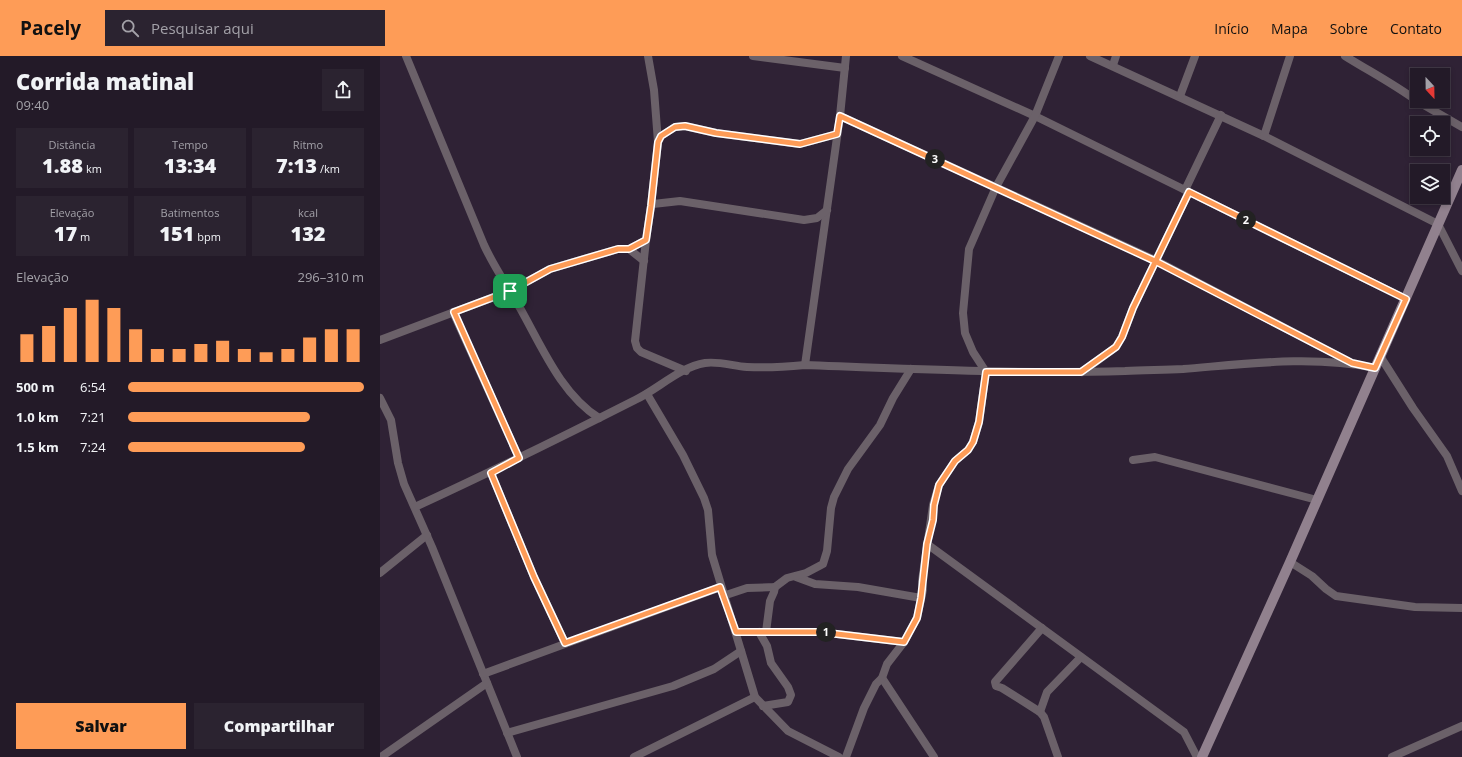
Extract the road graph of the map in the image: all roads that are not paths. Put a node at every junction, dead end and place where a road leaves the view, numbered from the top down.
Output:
1 (406, 56) edge
2 (648, 56) edge
3 (753, 56) edge
4 (846, 56) edge
5 (902, 56) edge
6 (1059, 56) edge
7 (1090, 56) edge
8 (1116, 56) edge
9 (1195, 56) edge
10 (1290, 56) edge
11 (1345, 56) edge
12 (1113, 65) junction
13 (845, 68) junction
14 (1180, 96) junction
15 (1410, 96) edge
16 (1430, 108) edge
17 (1221, 115) junction
18 (840, 116) junction
19 (1034, 116) junction
20 (1462, 126) edge
21 (837, 134) junction
22 (1264, 136) junction
23 (658, 142) junction
24 (1462, 170) edge
25 (996, 187) junction
26 (1187, 191) junction
27 (651, 206) junction
28 (827, 210) junction
29 (1438, 224) junction
30 (646, 240) junction
31 (629, 249) junction
32 (644, 261) junction
33 (1157, 262) junction
34 (1462, 271) edge
35 (510, 291) junction
36 (1406, 299) junction
37 (454, 312) junction
38 (380, 340) edge
39 (1380, 356) junction
40 (1352, 363) junction
41 (805, 366) junction
42 (1375, 368) junction
43 (911, 369) junction
44 (686, 371) junction
45 (986, 372) junction
46 (1081, 372) junction
47 (647, 394) junction
48 (380, 398) edge
49 (599, 418) junction
50 (519, 458) junction
51 (1133, 460) dead end
52 (491, 473) junction
53 (1462, 491) edge
54 (1317, 500) junction
55 (415, 507) junction
56 (426, 535) junction
57 (927, 544) junction
58 (1290, 562) junction
59 (380, 573) edge
60 (796, 577) junction
61 (720, 587) junction
62 (775, 587) junction
63 (723, 596) junction
64 (921, 598) junction
65 (1462, 608) edge
66 (1042, 628) junction
67 (736, 632) junction
68 (762, 632) junction
69 (904, 642) junction
70 (565, 643) junction
71 (741, 652) junction
72 (1081, 656) junction
73 (483, 674) junction
74 (882, 678) junction
75 (487, 683) junction
76 (754, 697) junction
77 (763, 706) junction
78 (1040, 712) junction
79 (1462, 726) edge
80 (507, 733) junction
81 (1410, 753) edge
82 (381, 757) edge
83 (516, 757) edge
84 (634, 757) edge
85 (839, 757) edge
86 (846, 757) edge
87 (934, 757) edge
88 (1058, 757) edge
89 (1197, 757) edge
90 (1202, 757) edge
91 (1392, 757) edge

1 - 35 street
2 - 23 street
3 - 13 street
4 - 13 street
5 - 19 street
6 - 19 street
7 - 12 street
8 - 12 street
9 - 14 street
10 - 22 street
11 - 15 street
12 - 14 street
13 - 18 street
14 - 17 street
16 - 20 street
17 - 22 street
17 - 26 street
18 - 21 street
18 - 25 street
19 - 25 street
19 - 26 street
21 - 23 street
21 - 28 street
22 - 29 street
23 - 27 street
24 - 29 street
25 - 33 street
25 - 45 street
26 - 33 street
26 - 36 street
27 - 28 street
27 - 30 street
28 - 41 street
29 - 34 street
29 - 36 street
30 - 31 street
30 - 32 street
31 - 32 street
31 - 35 street
32 - 44 street
33 - 40 street
33 - 46 street
35 - 37 street
35 - 49 street
36 - 39 street
37 - 38 street
37 - 50 street
39 - 42 street
39 - 53 street
40 - 42 street
40 - 46 street
41 - 43 street
41 - 44 street
42 - 54 street
43 - 45 street
43 - 60 street
44 - 47 street
45 - 46 street
45 - 57 street
47 - 49 street
47 - 61 street
48 - 55 street
49 - 50 street
50 - 52 street
51 - 54 street
52 - 55 street
52 - 70 street
54 - 58 street
55 - 56 street
56 - 59 street
56 - 73 street
57 - 64 street
57 - 66 street
58 - 65 street
58 - 90 street
60 - 62 street
60 - 64 street
61 - 63 street
61 - 70 street
62 - 63 street
62 - 68 street
63 - 67 street
64 - 69 street
66 - 72 street
66 - 78 street
67 - 68 street
67 - 71 street
68 - 69 street
68 - 77 street
69 - 74 street
70 - 73 street
71 - 76 street
71 - 80 street
72 - 78 street
72 - 89 street
73 - 75 street
74 - 86 street
74 - 87 street
75 - 80 street
75 - 82 street
76 - 77 street
76 - 84 street
77 - 85 street
78 - 88 street
79 - 81 street
80 - 83 street
81 - 91 street

